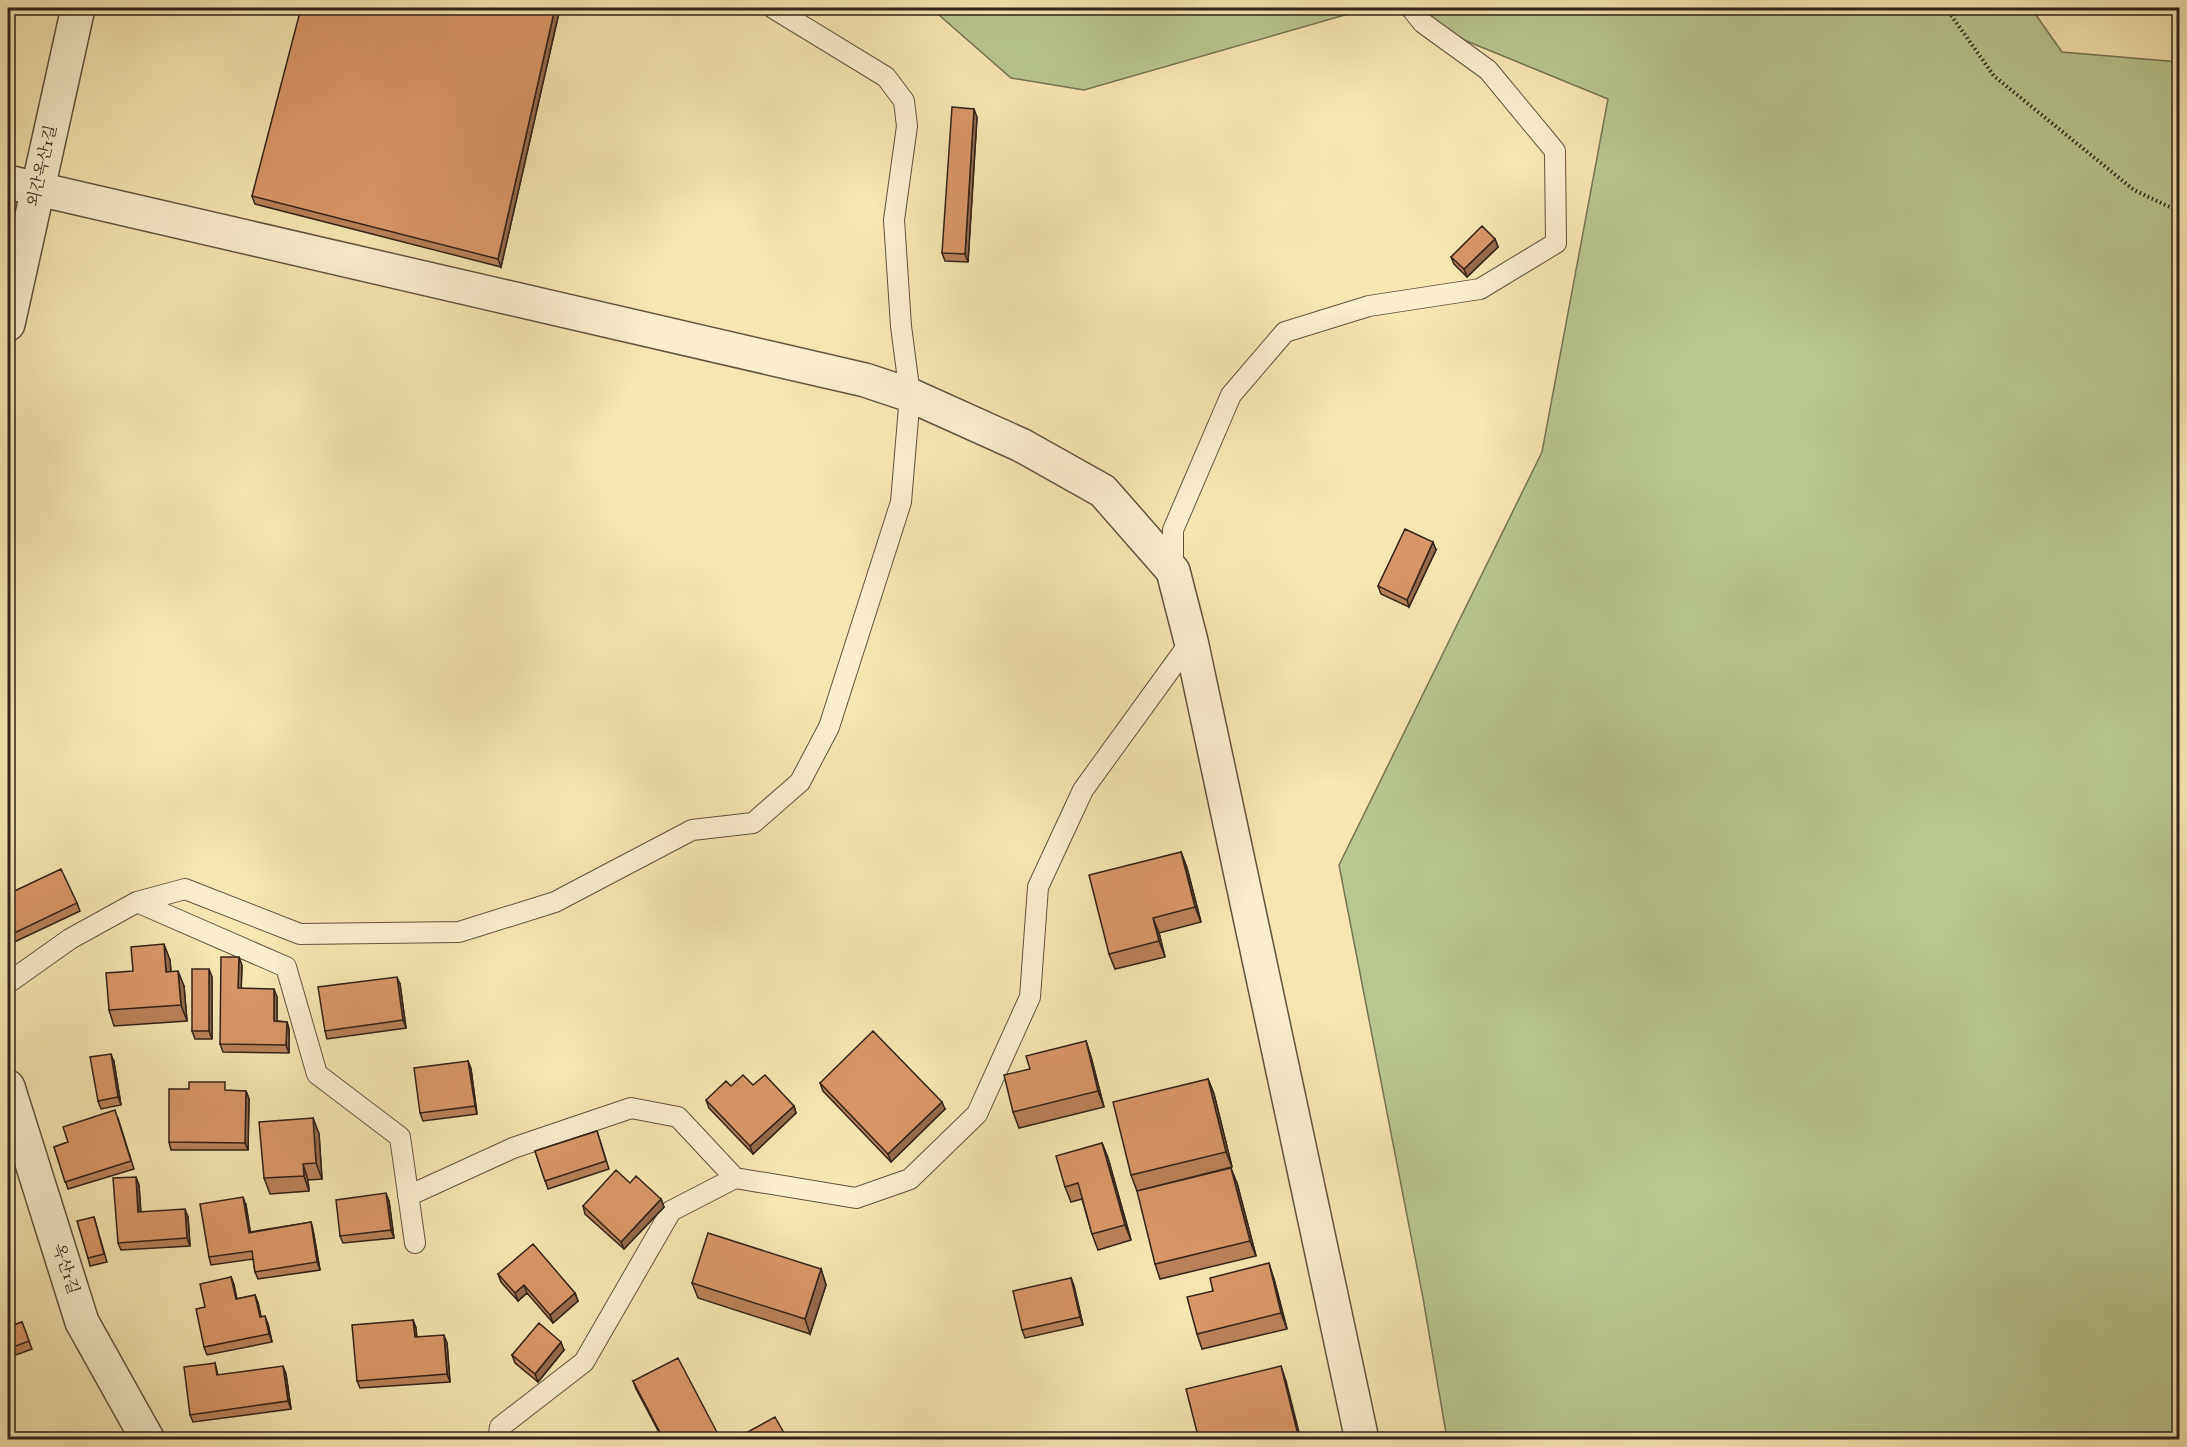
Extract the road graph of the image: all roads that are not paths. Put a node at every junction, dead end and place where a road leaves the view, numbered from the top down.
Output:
1 (78, 8) edge
2 (773, 8) edge
3 (1411, 8) edge
4 (23, 185) edge
5 (8, 324) edge
6 (910, 395) junction
7 (1173, 571) junction
8 (1191, 641) junction
9 (137, 902) junction
10 (8, 983) edge
11 (8, 1087) edge
12 (735, 1178) junction
13 (408, 1196) junction
14 (415, 1243) dead end
15 (148, 1440) edge
16 (498, 1440) edge
17 (1362, 1440) edge

1 - 4 street, 외간옥산1길
2 - 6 lane
3 - 7 lane
4 - 5 street, 외간옥산1길
4 - 6 street
6 - 7 street
6 - 9 lane
7 - 8 street
8 - 12 lane
8 - 17 street
9 - 10 lane
9 - 13 lane
11 - 15 street, 옥산1길
12 - 13 lane
12 - 16 lane
13 - 14 lane

